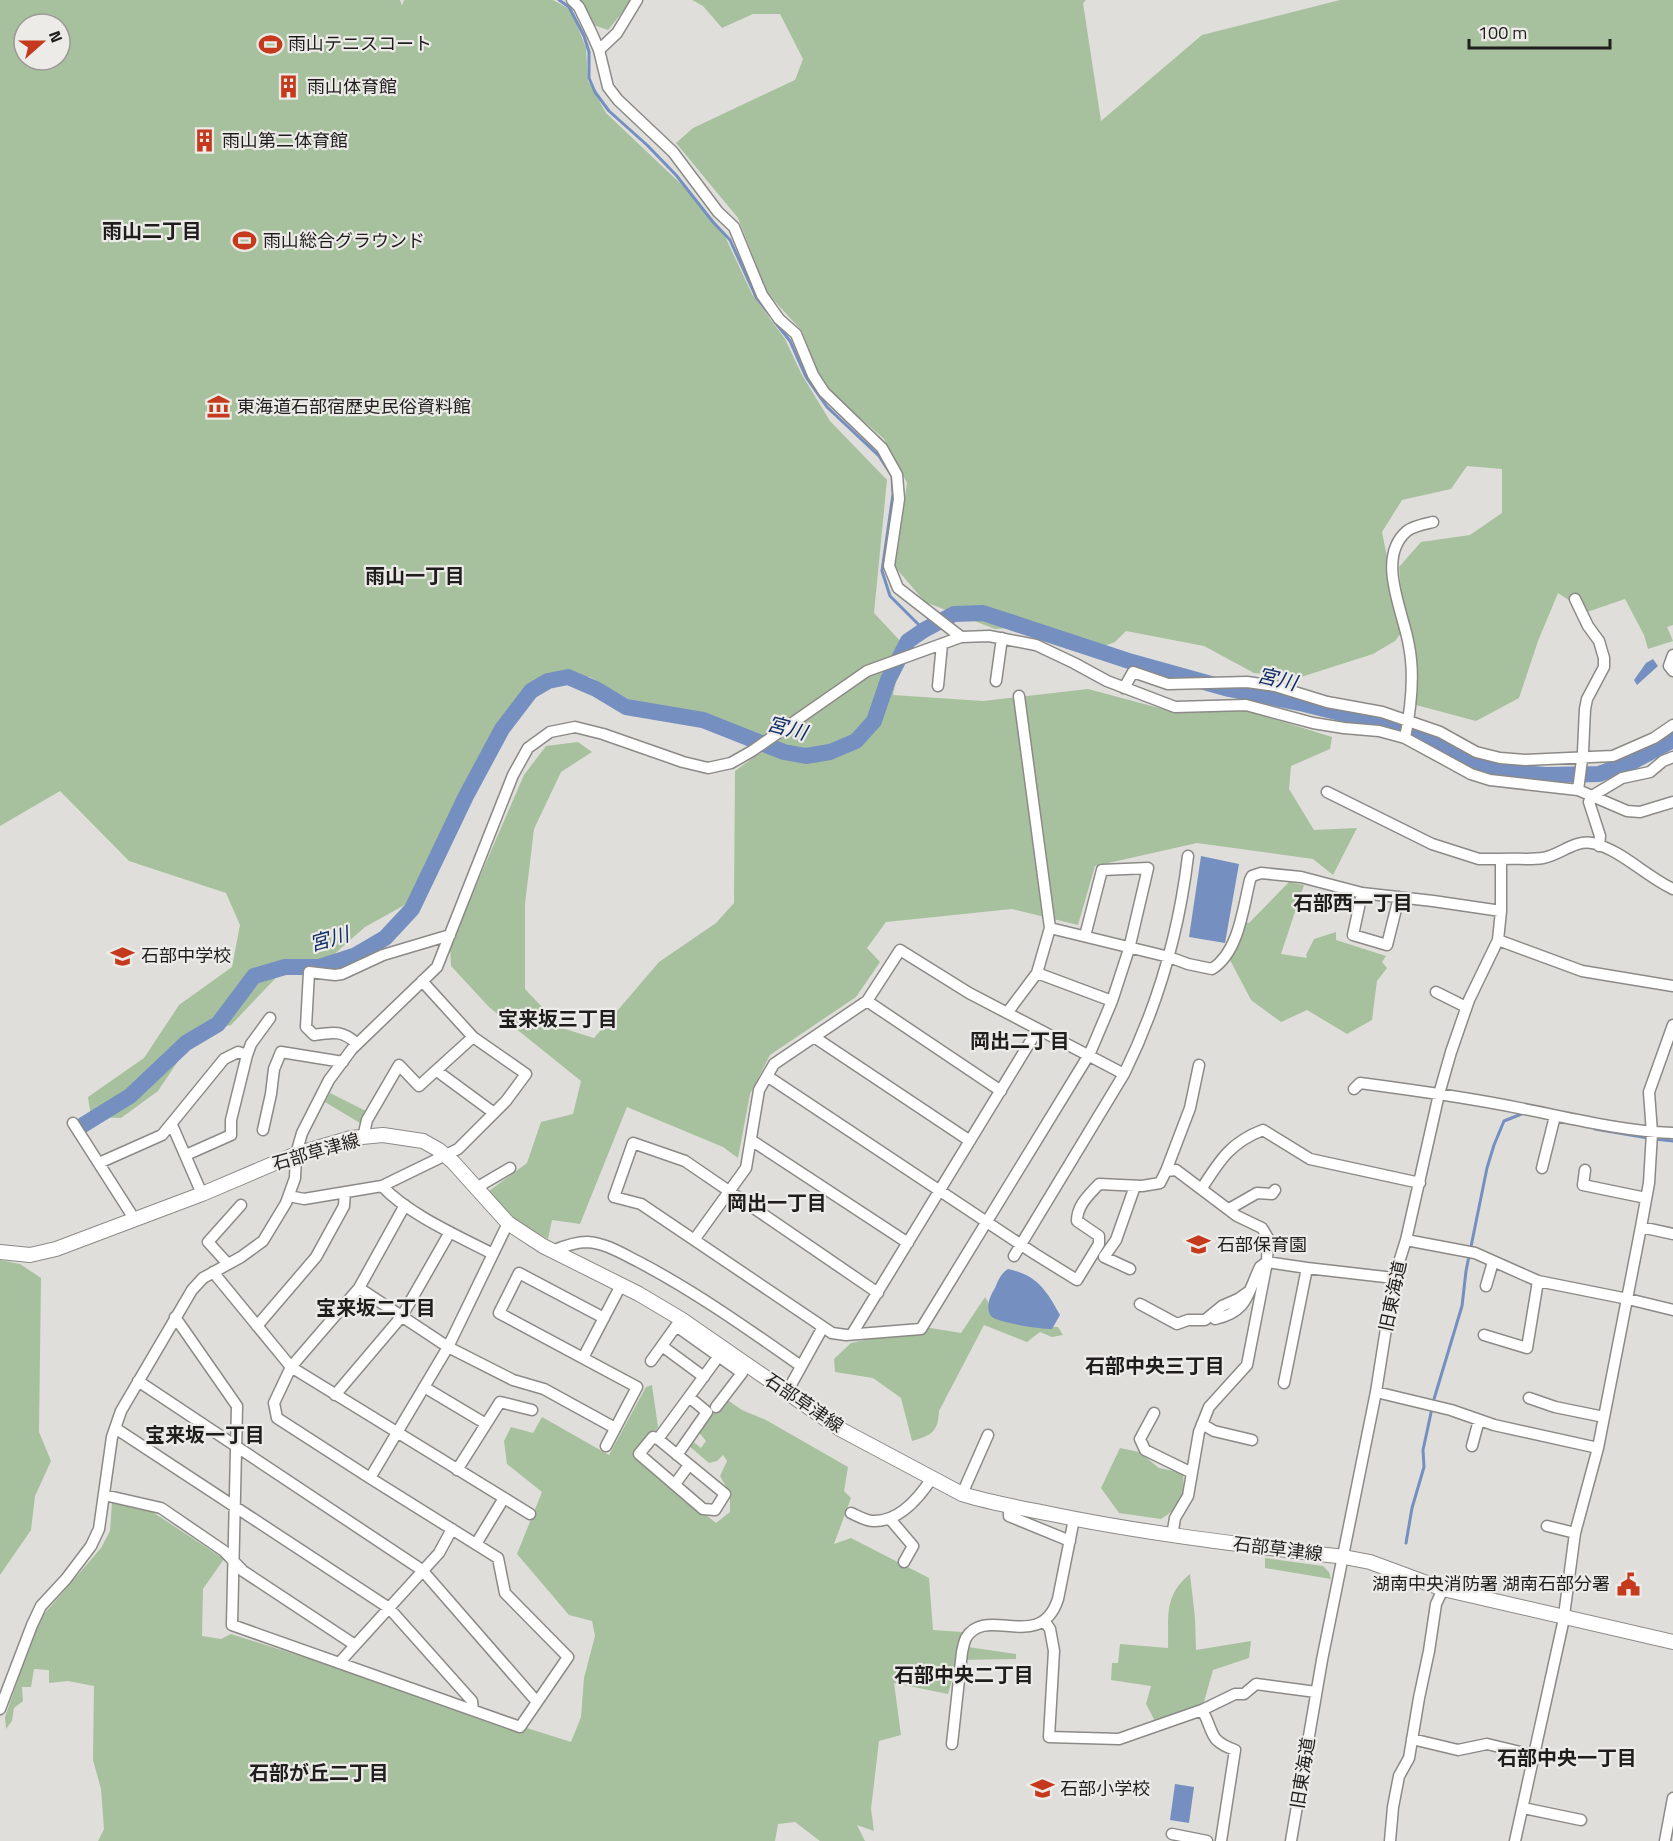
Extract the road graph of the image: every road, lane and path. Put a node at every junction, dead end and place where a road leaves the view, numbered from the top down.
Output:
1 (572, 0) edge
2 (637, 0) edge
3 (598, 51) junction
4 (1432, 522) dead end
5 (1575, 599) dead end
6 (961, 637) junction
7 (1002, 638) junction
8 (942, 644) junction
9 (1673, 655) edge
10 (1673, 671) edge
11 (996, 681) dead end
12 (938, 686) dead end
13 (1125, 686) junction
14 (1019, 696) dead end
15 (1409, 721) junction
16 (1673, 725) edge
17 (1406, 738) junction
18 (1673, 757) edge
19 (1582, 760) junction
20 (1579, 785) junction
21 (1327, 792) dead end
22 (1592, 796) junction
23 (1673, 802) edge
24 (1599, 846) junction
25 (1188, 856) dead end
26 (1502, 859) junction
27 (1673, 889) edge
28 (1362, 893) junction
29 (1399, 897) junction
30 (1502, 911) junction
31 (1050, 928) junction
32 (450, 935) junction
33 (1085, 936) junction
34 (1498, 940) junction
35 (1129, 947) junction
36 (1169, 957) junction
37 (1037, 973) junction
38 (423, 981) junction
39 (1673, 986) edge
40 (1436, 992) dead end
41 (867, 1001) junction
42 (1112, 1001) junction
43 (1466, 1006) junction
44 (1007, 1013) junction
45 (270, 1018) dead end
46 (1673, 1025) edge
47 (1038, 1029) junction
48 (473, 1037) junction
49 (814, 1037) junction
50 (357, 1044) junction
51 (247, 1055) junction
52 (1088, 1056) junction
53 (343, 1062) junction
54 (1199, 1065) dead end
55 (437, 1071) junction
56 (1124, 1074) junction
57 (767, 1076) junction
58 (1354, 1089) dead end
59 (1000, 1091) junction
60 (1439, 1094) junction
61 (494, 1113) junction
62 (1555, 1116) junction
63 (73, 1123) dead end
64 (172, 1125) junction
65 (263, 1130) dead end
66 (1652, 1133) junction
67 (1673, 1133) edge
68 (363, 1137) junction
69 (751, 1140) junction
70 (970, 1141) junction
71 (296, 1154) junction
72 (186, 1155) junction
73 (445, 1155) junction
74 (99, 1163) junction
75 (510, 1168) dead end
76 (1542, 1168) dead end
77 (1585, 1170) dead end
78 (1166, 1171) junction
79 (1420, 1183) junction
80 (382, 1186) junction
81 (1135, 1186) junction
82 (476, 1188) junction
83 (1202, 1188) junction
84 (1275, 1190) dead end
85 (729, 1191) junction
86 (940, 1191) junction
87 (345, 1192) junction
88 (202, 1194) junction
89 (289, 1196) junction
90 (1646, 1198) junction
91 (241, 1205) dead end
92 (405, 1205) junction
93 (1229, 1209) junction
94 (135, 1220) junction
95 (987, 1222) junction
96 (507, 1223) junction
97 (1641, 1227) junction
98 (450, 1232) junction
99 (1673, 1234) edge
100 (694, 1240) junction
101 (1406, 1240) junction
102 (908, 1243) junction
103 (1021, 1245) junction
104 (552, 1251) junction
105 (0, 1252) edge
106 (493, 1254) junction
107 (1014, 1256) dead end
108 (1267, 1262) junction
109 (1493, 1262) junction
110 (228, 1264) junction
111 (1307, 1268) junction
112 (1130, 1269) dead end
113 (213, 1272) junction
114 (1394, 1278) junction
115 (1538, 1281) junction
116 (621, 1285) junction
117 (1486, 1286) dead end
118 (359, 1288) junction
119 (1248, 1292) junction
120 (878, 1293) junction
121 (1628, 1299) junction
122 (1140, 1304) dead end
123 (1673, 1310) edge
124 (402, 1316) junction
125 (176, 1317) junction
126 (604, 1318) junction
127 (1215, 1319) dead end
128 (678, 1322) junction
129 (257, 1326) junction
130 (823, 1328) junction
131 (852, 1334) junction
132 (1484, 1335) dead end
133 (662, 1346) junction
134 (448, 1347) junction
135 (722, 1352) junction
136 (583, 1358) junction
137 (651, 1361) dead end
138 (801, 1366) junction
139 (291, 1368) junction
140 (704, 1377) junction
141 (138, 1382) junction
142 (1284, 1383) dead end
143 (424, 1387) junction
144 (787, 1392) junction
145 (1376, 1392) junction
146 (335, 1395) junction
147 (689, 1397) junction
148 (1528, 1398) dead end
149 (716, 1407) dead end
150 (532, 1410) dead end
151 (1154, 1413) dead end
152 (1604, 1417) junction
153 (1479, 1420) junction
154 (486, 1424) junction
155 (1202, 1424) junction
156 (115, 1428) junction
157 (615, 1428) junction
158 (397, 1432) junction
159 (988, 1435) dead end
160 (658, 1439) junction
161 (1252, 1440) dead end
162 (606, 1446) dead end
163 (1472, 1446) dead end
164 (236, 1447) junction
165 (1598, 1448) junction
166 (677, 1455) junction
167 (689, 1465) junction
168 (458, 1470) junction
169 (1192, 1473) junction
170 (369, 1478) junction
171 (932, 1478) junction
172 (675, 1484) junction
173 (962, 1494) junction
174 (104, 1495) junction
175 (504, 1498) junction
176 (1009, 1505) junction
177 (234, 1506) junction
178 (530, 1514) dead end
179 (851, 1514) dead end
180 (890, 1519) junction
181 (1074, 1519) junction
182 (1547, 1526) dead end
183 (452, 1529) junction
184 (1575, 1533) junction
185 (1172, 1536) junction
186 (1070, 1541) junction
187 (476, 1544) junction
188 (1344, 1557) junction
189 (233, 1561) junction
190 (904, 1562) dead end
191 (422, 1570) junction
192 (1443, 1589) junction
193 (389, 1608) junction
194 (1564, 1616) junction
195 (1045, 1622) junction
196 (1673, 1642) edge
197 (355, 1646) junction
198 (339, 1663) junction
199 (1316, 1692) junction
200 (537, 1702) junction
201 (0, 1709) edge
202 (473, 1710) junction
203 (1202, 1710) junction
204 (1412, 1739) junction
205 (952, 1744) dead end
206 (1533, 1755) junction
207 (1673, 1798) edge
208 (1523, 1808) junction
209 (1581, 1820) dead end
210 (1172, 1834) dead end
211 (1207, 1841) edge
212 (1221, 1841) edge
213 (1291, 1841) edge
214 (1390, 1841) edge
215 (1515, 1841) edge
216 (1665, 1841) edge

1 - 3 street
2 - 3 street
3 - 6 street
4 - 15 street
5 - 19 street
6 - 7 street
6 - 8 street
7 - 11 street
7 - 13 street
8 - 12 street
8 - 32 street
9 - 10 street
13 - 15 street
13 - 17 street
14 - 31 street
15 - 17 street
15 - 19 street
16 - 19 street
17 - 20 street
18 - 22 street
19 - 20 street
20 - 22 street
21 - 26 street
22 - 23 street
22 - 24 street
24 - 26 street
24 - 27 street
25 - 36 street
26 - 30 street, 旧東海道
28 - 29 street
28 - 29 street
28 - 36 street
29 - 30 street
30 - 34 street, 旧東海道
31 - 33 street
31 - 37 street
32 - 38 street
32 - 50 street
33 - 35 street
33 - 35 street
34 - 39 street
34 - 43 street, 旧東海道
35 - 36 street
35 - 42 street
36 - 56 street
37 - 42 street
37 - 44 street
38 - 48 street
38 - 50 street
40 - 43 street
41 - 44 street
41 - 49 street
41 - 59 street
42 - 52 street
43 - 60 street, 旧東海道
44 - 47 street
45 - 51 street
46 - 66 street
47 - 52 street
47 - 59 street
48 - 55 street
48 - 61 street
49 - 57 street
49 - 70 street
50 - 53 street
51 - 64 street
51 - 72 street
52 - 56 street
52 - 95 street
53 - 65 street
53 - 71 street
54 - 78 street
55 - 61 street
55 - 68 street
56 - 103 street
57 - 69 street
57 - 86 street
58 - 60 street
59 - 70 street
60 - 62 street
60 - 79 street, 旧東海道
61 - 73 street
62 - 66 street
62 - 76 street
63 - 74 street
64 - 72 street
64 - 74 street
66 - 67 street
66 - 90 street
68 - 71 main road, 石部草津線
68 - 73 main road, 石部草津線
69 - 85 street
69 - 102 street
70 - 86 street
71 - 88 main road, 石部草津線
71 - 89 street
72 - 88 street
73 - 80 street
73 - 82 main road, 石部草津線
74 - 94 street
75 - 82 street
77 - 90 street
78 - 81 street
78 - 83 street
79 - 83 street
79 - 101 street, 旧東海道
80 - 87 street
80 - 92 street
81 - 103 street
81 - 112 street
82 - 96 main road, 石部草津線
83 - 93 street
84 - 93 street
85 - 100 street
85 - 100 street
85 - 120 street
86 - 95 street
86 - 102 street
87 - 89 street
87 - 129 street
88 - 94 main road, 石部草津線
89 - 110 street
90 - 97 street
91 - 110 street
92 - 98 street
92 - 118 street
93 - 108 street
94 - 105 main road, 石部草津線
95 - 103 street
95 - 131 street
96 - 104 main road, 石部草津線
96 - 106 street
97 - 99 street
97 - 121 street
98 - 106 street
98 - 124 street
100 - 130 street
101 - 109 street
101 - 114 street, 旧東海道
102 - 120 street
103 - 107 street
104 - 116 main road, 石部草津線
104 - 138 street
106 - 134 street
108 - 111 street
108 - 119 street
108 - 155 street
109 - 115 street
109 - 117 street
110 - 113 street
111 - 114 street
111 - 142 street
113 - 125 street
113 - 129 street
114 - 145 street, 旧東海道
115 - 121 street
115 - 132 street
116 - 126 street
116 - 128 main road, 石部草津線
118 - 124 street
118 - 139 street
119 - 122 street
119 - 127 street
120 - 131 street
121 - 123 street
121 - 152 street
124 - 134 street
124 - 146 street
125 - 141 street
125 - 164 street
126 - 136 street
126 - 136 street
128 - 133 street
128 - 135 main road, 石部草津線
129 - 139 street
130 - 131 street
130 - 138 street
133 - 137 street
133 - 140 street
134 - 143 street
134 - 157 street
135 - 140 street
135 - 144 main road, 石部草津線
135 - 149 street
136 - 157 street
138 - 144 street
139 - 146 street
139 - 170 street
140 - 147 street
141 - 156 street
141 - 164 street
143 - 154 street
143 - 158 street
144 - 171 main road, 石部草津線
145 - 153 street
145 - 188 street, 旧東海道
146 - 158 street
147 - 160 street
147 - 166 street
148 - 152 street
150 - 154 street
151 - 169 street
152 - 165 street
153 - 163 street
153 - 165 street
154 - 168 street
155 - 161 street
155 - 169 street
156 - 174 street
156 - 177 street
157 - 162 street
158 - 168 street
158 - 170 street
159 - 173 street
160 - 166 street
160 - 172 street
164 - 177 street
164 - 191 street
165 - 184 street
166 - 167 street
167 - 172 street
167 - 172 street
168 - 175 street
169 - 185 street
170 - 183 street
171 - 173 main road, 石部草津線
171 - 180 street
173 - 176 main road, 石部草津線
174 - 189 street
174 - 201 street
175 - 178 street
175 - 187 street
176 - 181 main road, 石部草津線
176 - 186 street
177 - 189 street
177 - 193 street
179 - 180 street
180 - 190 street
181 - 185 main road, 石部草津線
181 - 186 street
182 - 184 street
183 - 187 street
183 - 191 street
184 - 194 street
185 - 188 main road, 石部草津線
186 - 195 street
187 - 200 street
188 - 192 main road, 石部草津線
188 - 199 street, 旧東海道
189 - 197 street
189 - 198 street
191 - 193 street
191 - 200 street
192 - 194 main road, 石部草津線
192 - 204 street
193 - 197 street
193 - 202 street
194 - 196 main road, 石部草津線
194 - 206 street
195 - 203 street
195 - 205 street
197 - 198 street
198 - 202 street
199 - 203 street
199 - 213 street, 旧東海道
200 - 202 street
203 - 212 street
204 - 206 street
204 - 214 street
206 - 208 street
207 - 216 street
208 - 209 street
208 - 215 street
210 - 211 street

